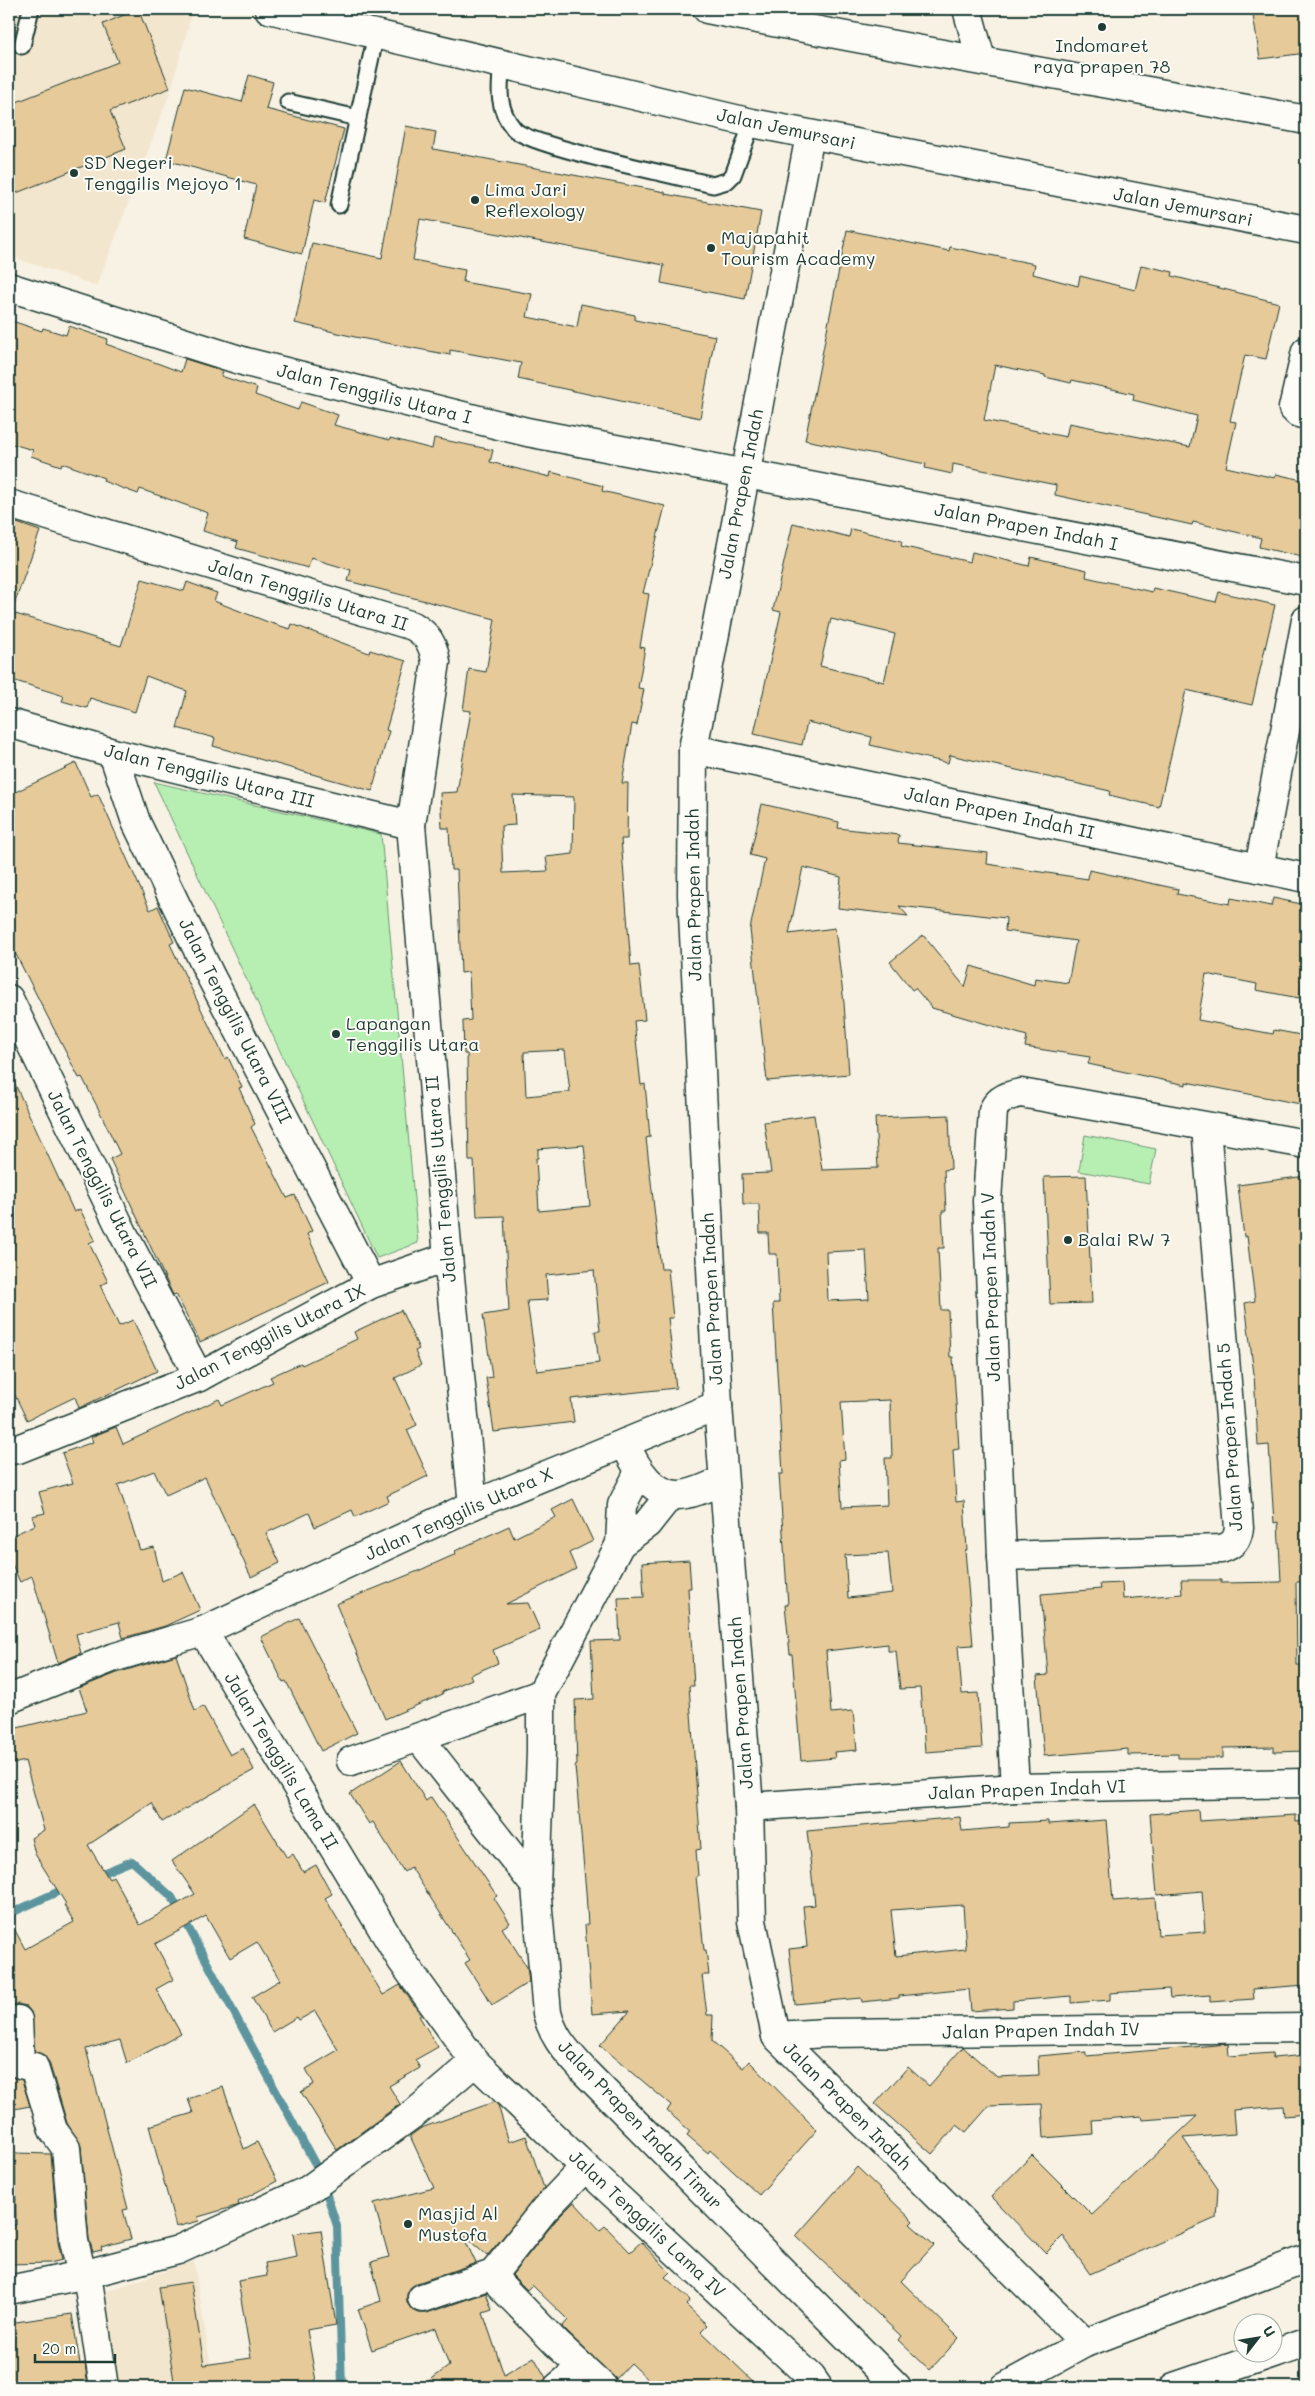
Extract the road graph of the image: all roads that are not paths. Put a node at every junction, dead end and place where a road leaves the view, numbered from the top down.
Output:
1 (31, 9) edge
2 (269, 9) edge
3 (708, 9) edge
4 (967, 9) edge
5 (376, 34) junction
6 (22, 46) dead end
7 (982, 60) junction
8 (502, 64) junction
9 (288, 102) dead end
10 (358, 118) junction
11 (1306, 120) edge
12 (752, 123) junction
13 (810, 135) junction
14 (339, 205) dead end
15 (1306, 230) edge
16 (9, 287) edge
17 (1306, 351) edge
18 (1306, 415) edge
19 (745, 474) junction
20 (9, 504) edge
21 (1306, 582) edge
22 (1306, 620) edge
23 (9, 723) edge
24 (692, 748) junction
25 (113, 752) junction
26 (411, 825) junction
27 (1259, 868) junction
28 (1306, 878) edge
29 (9, 999) edge
30 (1206, 1127) junction
31 (1306, 1144) edge
32 (448, 1258) junction
33 (371, 1284) junction
34 (199, 1377) junction
35 (718, 1405) junction
36 (625, 1443) junction
37 (9, 1450) edge
38 (639, 1472) junction
39 (724, 1480) junction
40 (670, 1495) junction
41 (473, 1505) junction
42 (620, 1544) junction
43 (1002, 1556) junction
44 (203, 1631) junction
45 (541, 1694) junction
46 (9, 1699) edge
47 (419, 1738) junction
48 (351, 1761) dead end
49 (1306, 1782) edge
50 (1015, 1788) junction
51 (749, 1807) junction
52 (536, 1887) junction
53 (18, 2020) dead end
54 (1306, 2028) edge
55 (776, 2036) junction
56 (475, 2062) junction
57 (585, 2167) junction
58 (1306, 2258) edge
59 (85, 2274) junction
60 (493, 2274) junction
61 (9, 2290) edge
62 (422, 2298) dead end
63 (1306, 2342) edge
64 (1085, 2343) junction
65 (582, 2367) junction
66 (1228, 2379) edge
67 (104, 2387) edge
68 (558, 2387) edge
69 (603, 2387) edge
70 (818, 2387) edge
71 (898, 2387) edge
72 (1005, 2387) edge
73 (1174, 2387) edge

1 - 6 lane
2 - 5 street, Jalan Jemursari
3 - 7 street
4 - 7 street
5 - 8 street, Jalan Jemursari
5 - 10 lane
7 - 11 street
8 - 12 street, Jalan Jemursari
8 - 12 lane
9 - 10 lane
10 - 14 lane
12 - 13 street, Jalan Jemursari
13 - 15 street, Jalan Jemursari
13 - 19 street, Jalan Prapen Indah
16 - 19 street, Jalan Tenggilis Utara I
17 - 18 street
19 - 21 street, Jalan Prapen Indah I
19 - 24 street, Jalan Prapen Indah
20 - 26 street, Jalan Tenggilis Utara II
22 - 27 street
23 - 25 street, Jalan Tenggilis Utara III
24 - 27 street, Jalan Prapen Indah II
24 - 35 street, Jalan Prapen Indah
25 - 26 street, Jalan Tenggilis Utara III
25 - 33 street, Jalan Tenggilis Utara VIII
26 - 32 street, Jalan Tenggilis Utara II
27 - 28 street, Jalan Prapen Indah II
29 - 34 street, Jalan Tenggilis Utara VII
30 - 31 street, Jalan Prapen Indah V
30 - 43 street, Jalan Prapen Indah 5
30 - 43 street, Jalan Prapen Indah V
32 - 33 street, Jalan Tenggilis Utara IX
32 - 41 street, Jalan Tenggilis Utara II
33 - 34 street, Jalan Tenggilis Utara IX
34 - 37 street, Jalan Tenggilis Utara IX
35 - 36 street, Jalan Tenggilis Utara X
35 - 39 street, Jalan Prapen Indah
36 - 38 street
36 - 41 street, Jalan Tenggilis Utara X
38 - 40 street
38 - 42 street, Jalan Prapen Indah Timur
39 - 40 street
39 - 51 street, Jalan Prapen Indah
40 - 42 street, Jalan Prapen Indah Timur
41 - 44 street, Jalan Tenggilis Utara X
42 - 45 street, Jalan Prapen Indah Timur
43 - 50 street, Jalan Prapen Indah V
44 - 46 street
44 - 56 street, Jalan Tenggilis Lama II
45 - 47 street
45 - 52 street, Jalan Prapen Indah Timur
47 - 48 street
47 - 52 street
49 - 50 street, Jalan Prapen Indah VI
50 - 51 street, Jalan Prapen Indah VI
51 - 55 street, Jalan Prapen Indah
52 - 71 street, Jalan Prapen Indah Timur
53 - 59 street
54 - 55 street, Jalan Prapen Indah IV
55 - 64 street, Jalan Prapen Indah
56 - 57 street, Jalan Tenggilis Lama IV
56 - 59 street
57 - 60 street
57 - 70 street, Jalan Tenggilis Lama IV
58 - 64 street
59 - 61 street
59 - 67 street
60 - 62 street
60 - 65 street
63 - 66 street
64 - 72 street
65 - 68 street
65 - 69 street
66 - 73 street

